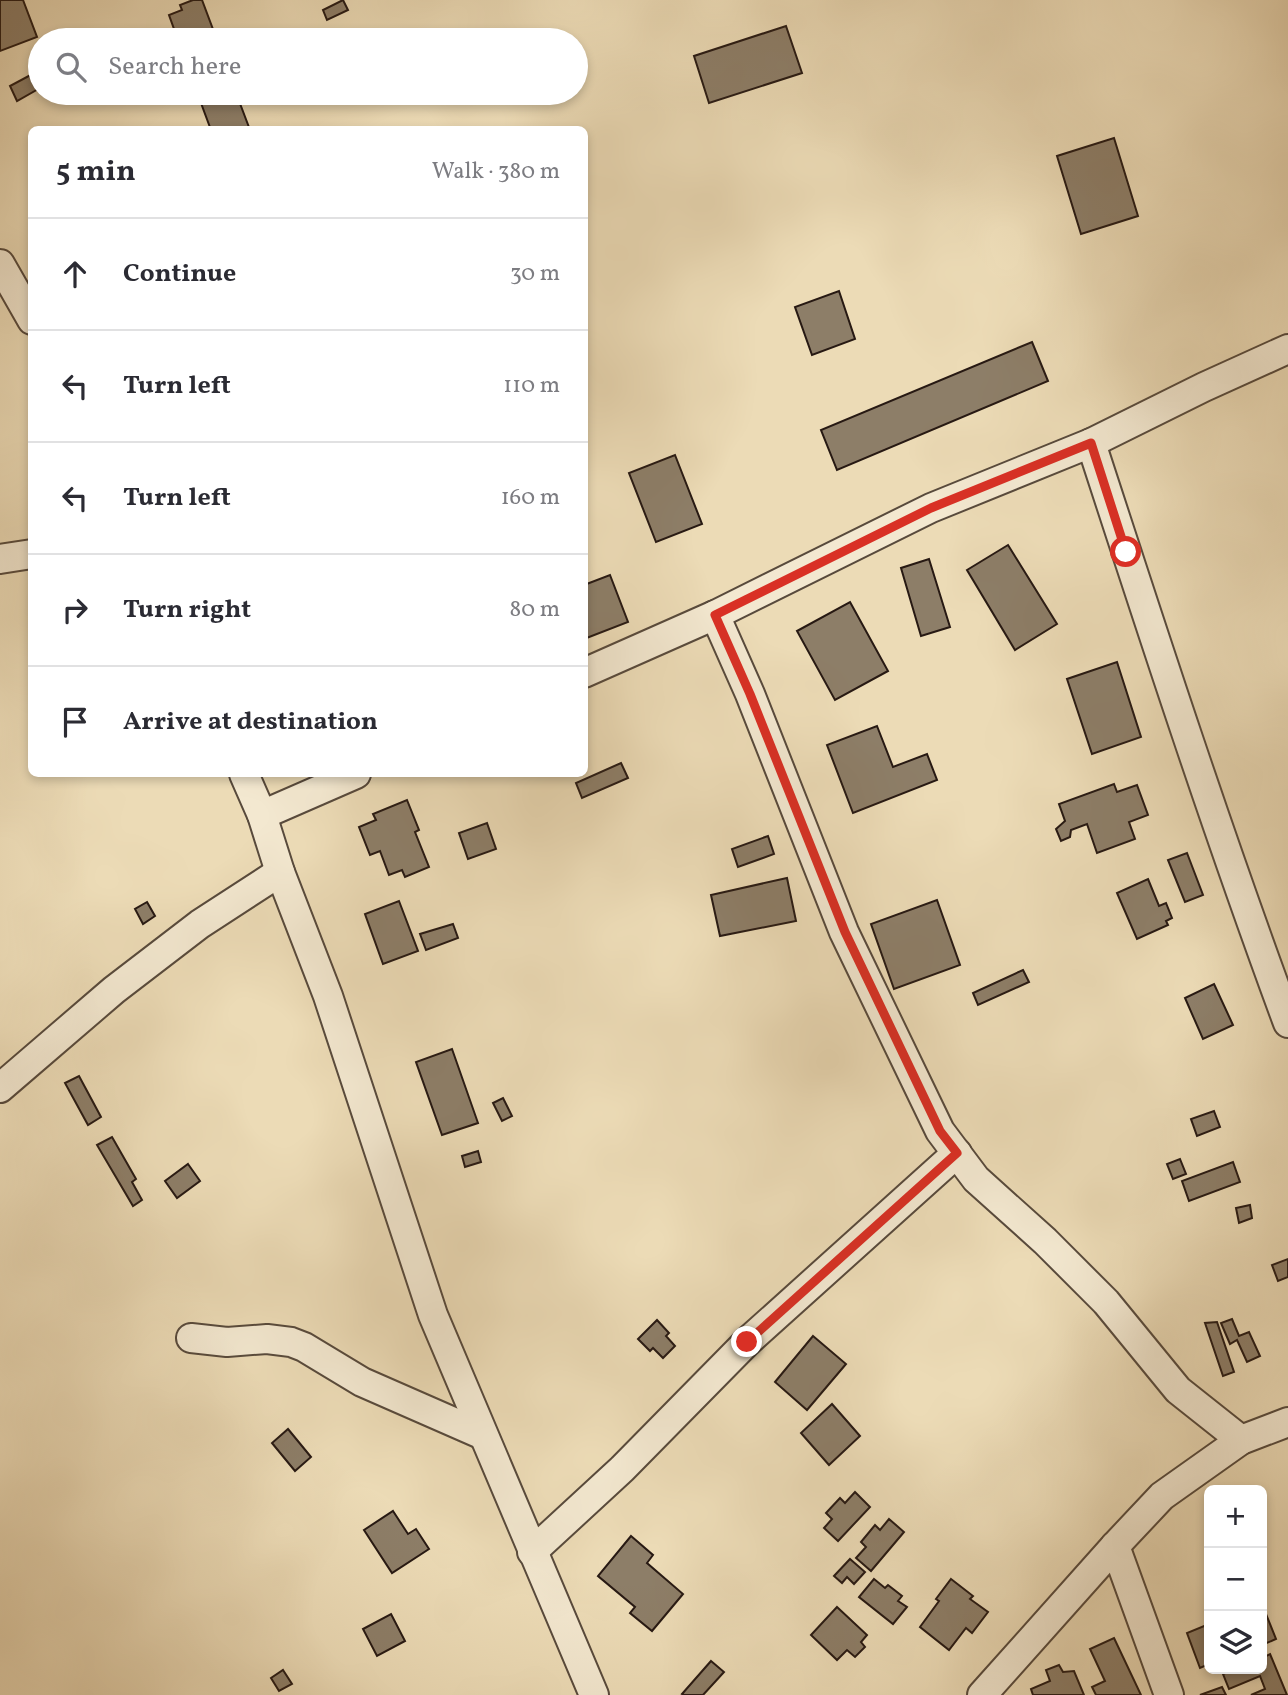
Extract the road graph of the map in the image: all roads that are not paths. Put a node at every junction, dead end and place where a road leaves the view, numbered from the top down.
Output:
1 (0, 264) edge
2 (28, 313) edge
3 (1288, 349) edge
4 (1091, 443) junction
5 (28, 555) edge
6 (0, 559) edge
7 (715, 615) junction
8 (588, 671) edge
9 (245, 777) edge
10 (349, 777) edge
11 (262, 815) junction
12 (280, 872) junction
13 (1288, 1023) edge
14 (0, 1088) edge
15 (957, 1153) junction
16 (191, 1338) dead end
17 (1288, 1422) edge
18 (483, 1436) junction
19 (1241, 1440) junction
20 (1115, 1546) junction
21 (532, 1552) junction
22 (594, 1695) edge
23 (982, 1695) edge
24 (1169, 1695) edge

1 - 2 street
3 - 4 street
4 - 7 street
4 - 13 street
5 - 6 street
7 - 8 street
7 - 15 street
9 - 11 street
10 - 11 street
11 - 12 street
12 - 14 street
12 - 18 street
15 - 19 street
15 - 21 street
16 - 18 street
17 - 19 street
18 - 21 street
19 - 20 street
20 - 23 street
20 - 24 street
21 - 22 street

